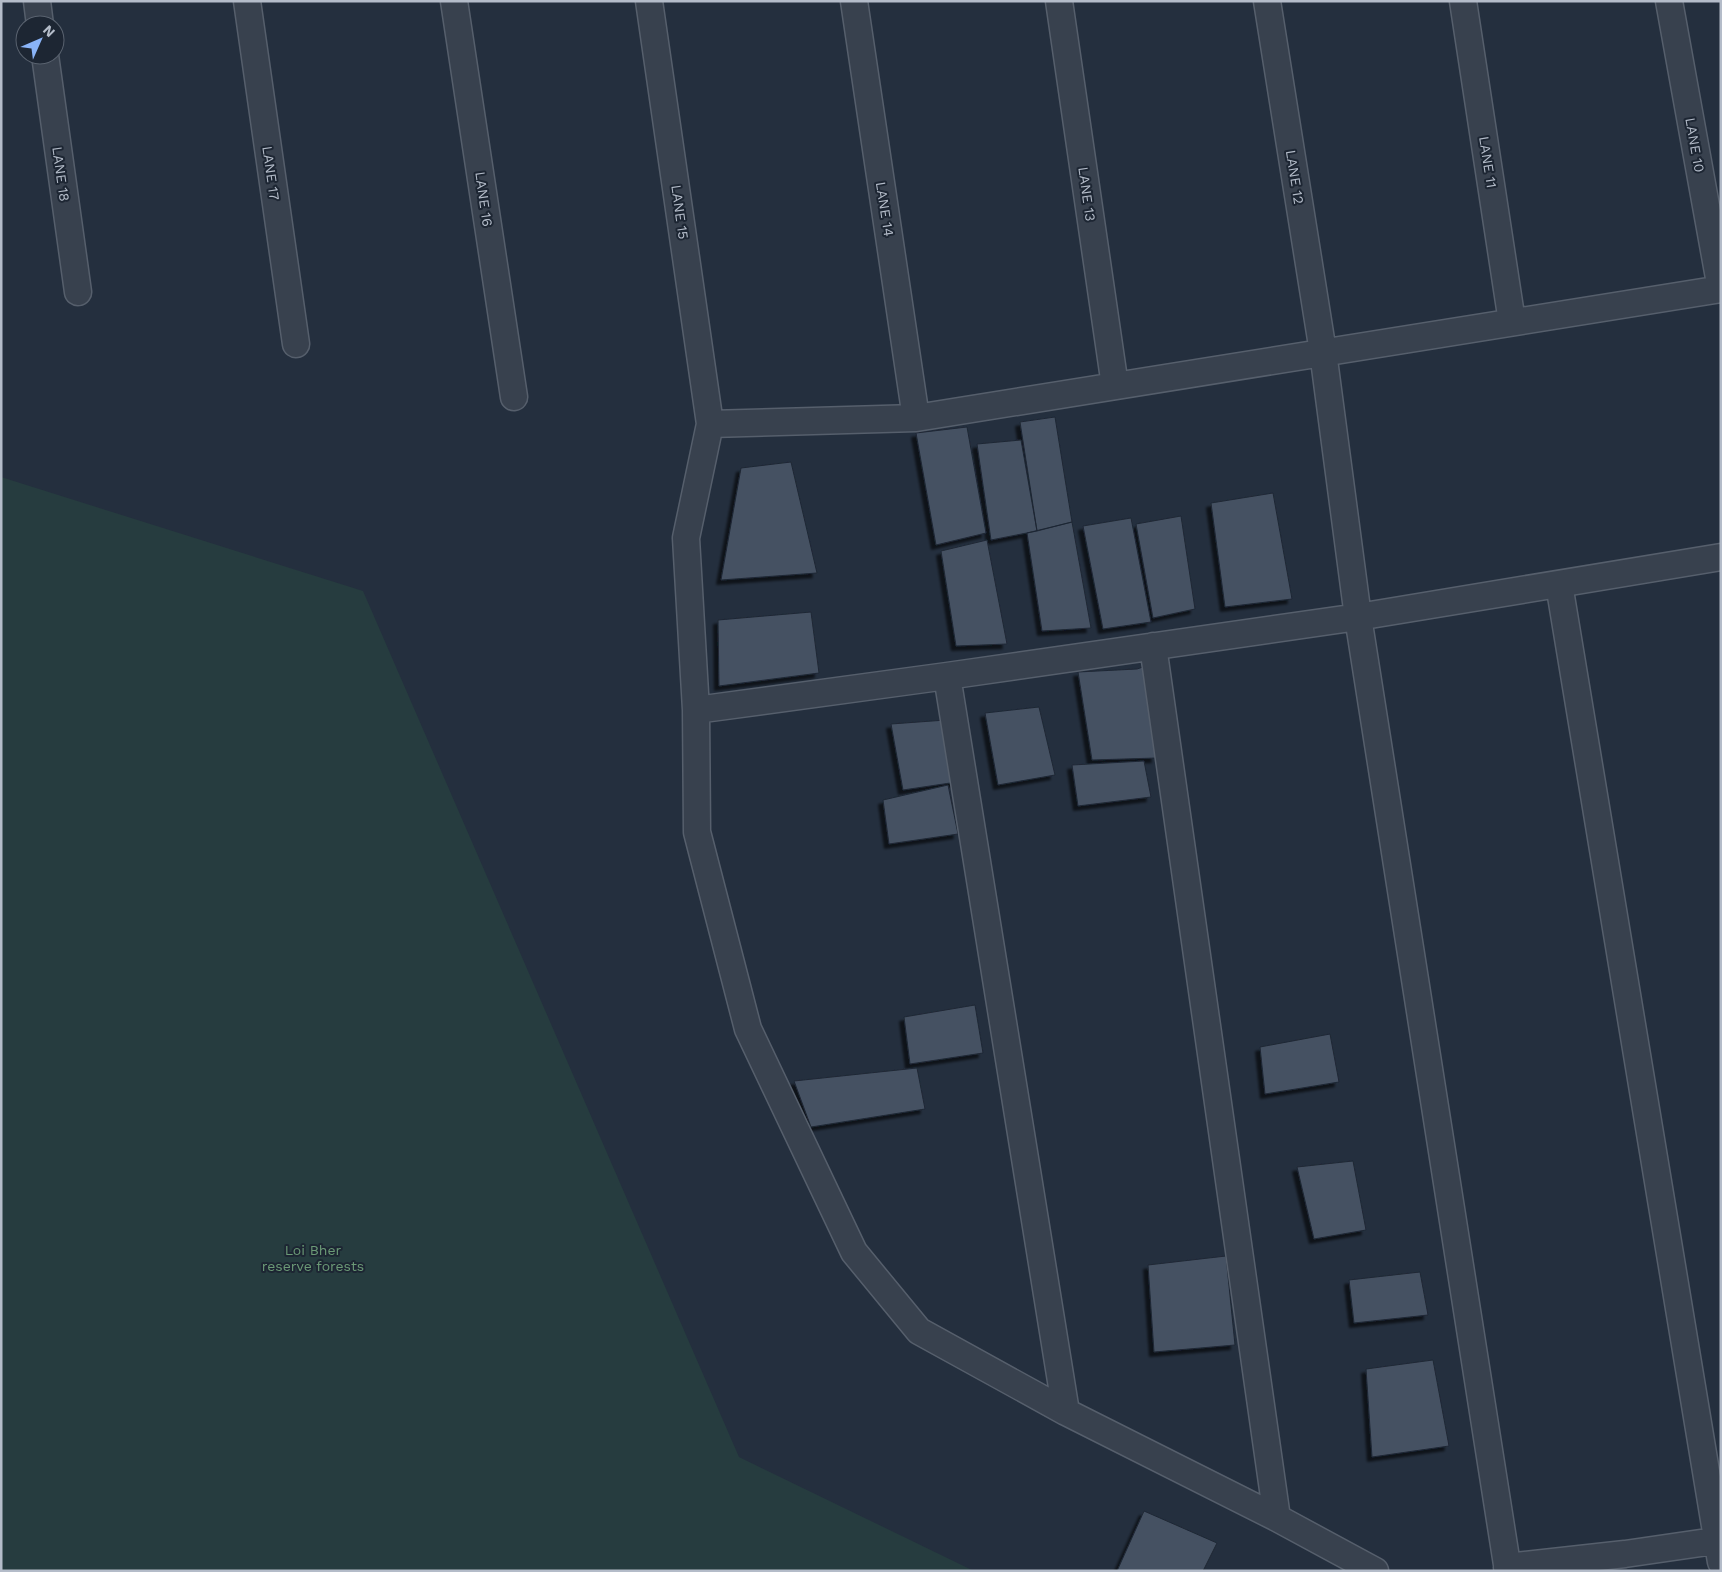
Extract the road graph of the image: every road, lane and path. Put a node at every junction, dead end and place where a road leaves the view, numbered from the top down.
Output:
1 (37, 1) edge
2 (247, 1) edge
3 (454, 1) edge
4 (649, 1) edge
5 (854, 1) edge
6 (1059, 1) edge
7 (1267, 1) edge
8 (1463, 1) edge
9 (1669, 1) edge
10 (39, 15) edge
11 (46, 65) edge
12 (1721, 289) edge
13 (78, 292) dead end
14 (1512, 322) junction
15 (296, 344) dead end
16 (1323, 352) junction
17 (1115, 386) junction
18 (514, 397) dead end
19 (916, 418) junction
20 (710, 424) junction
21 (1721, 558) edge
22 (1559, 584) junction
23 (1358, 617) junction
24 (1153, 646) junction
25 (947, 676) junction
26 (696, 710) junction
27 (1066, 1412) junction
28 (1277, 1518) junction
29 (1719, 1547) edge
30 (1508, 1569) edge
31 (1375, 1571) edge

1 - 10 street
2 - 15 street, LANE 17
3 - 18 street, LANE 16
4 - 20 street, LANE 15
5 - 19 street, LANE 14
6 - 17 street, LANE 13
7 - 16 street, LANE 12
8 - 14 street, LANE 11
9 - 12 street, LANE 10
11 - 13 street, LANE 18
12 - 14 street
14 - 16 street
16 - 17 street
16 - 23 street, LANE 12
17 - 19 street
19 - 20 street
20 - 26 street
21 - 22 street
22 - 23 street
22 - 29 street
23 - 24 street
23 - 30 street, LANE 12
24 - 25 street
24 - 28 street
25 - 26 street
25 - 27 street
26 - 27 street
27 - 28 street
28 - 31 street
29 - 30 street

